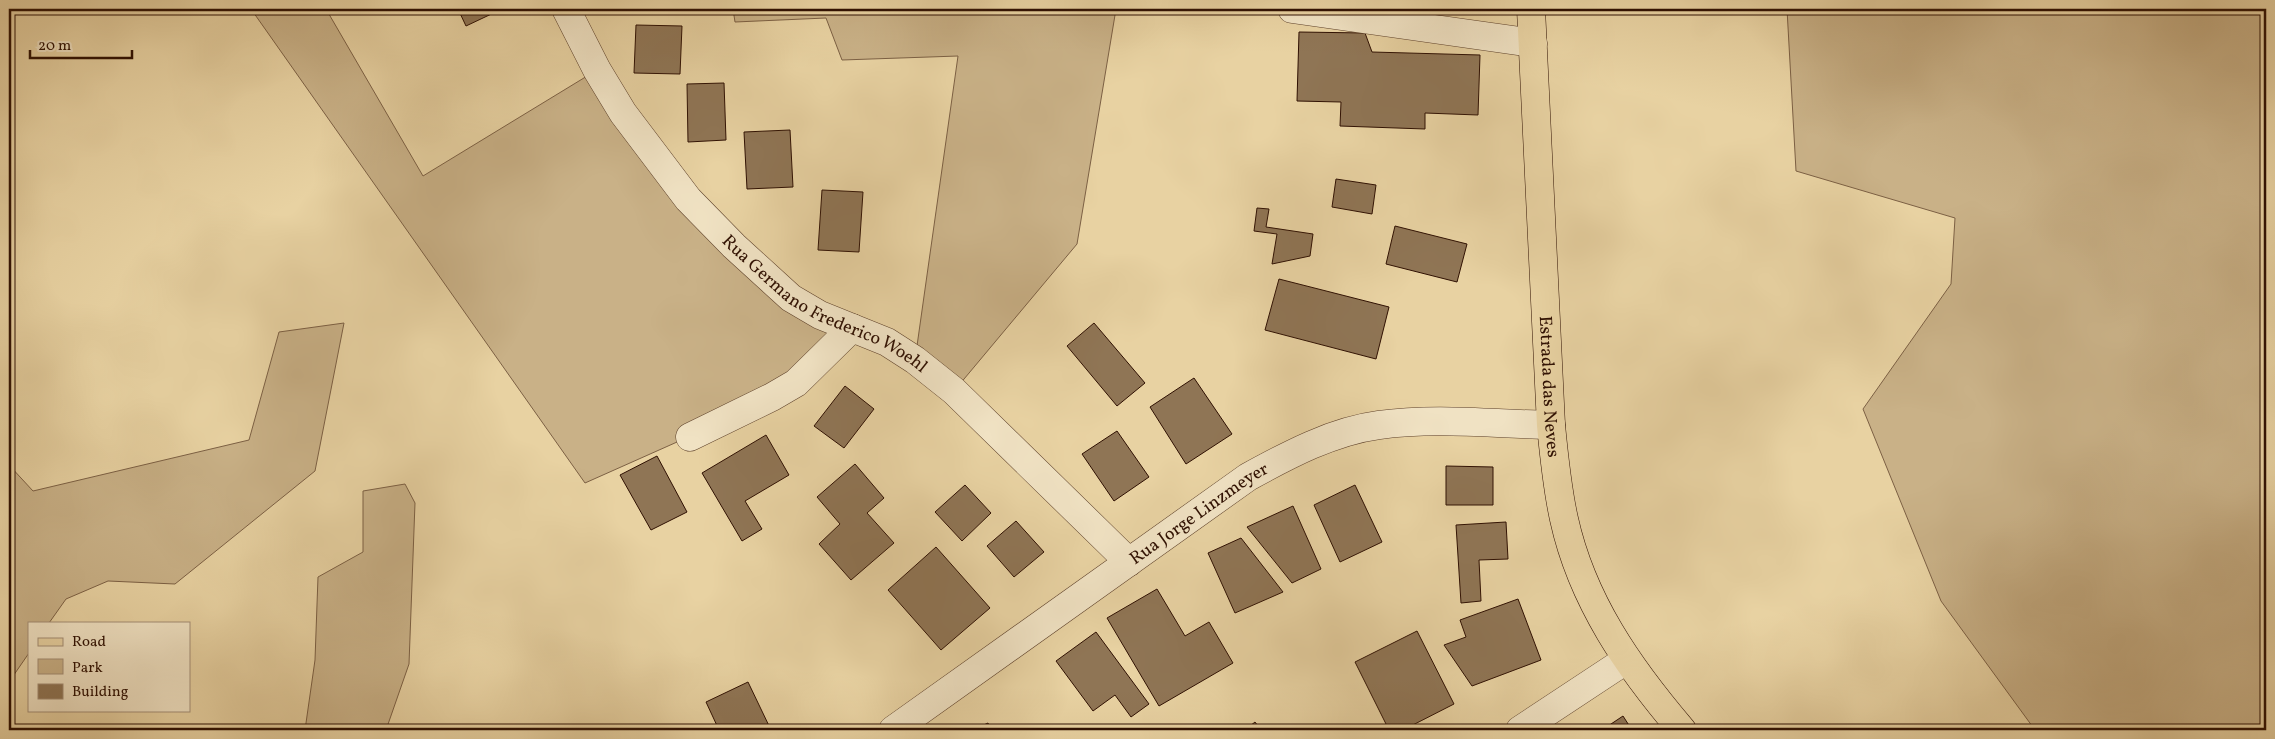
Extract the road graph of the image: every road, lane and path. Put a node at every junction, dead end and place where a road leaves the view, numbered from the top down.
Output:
1 (566, 9) edge
2 (1292, 9) edge
3 (1531, 9) edge
4 (1533, 43) junction
5 (852, 328) junction
6 (1551, 425) junction
7 (690, 437) dead end
8 (1129, 562) junction
9 (1626, 660) junction
10 (893, 730) edge
11 (1520, 730) edge
12 (1682, 730) edge

1 - 5 street, Rua Germano Frederico Woehl
2 - 4 street
3 - 4 main road, Estrada das Neves
4 - 6 main road, Estrada das Neves
5 - 7 street
5 - 8 street, Rua Germano Frederico Woehl
6 - 8 street, Rua Jorge Linzmeyer
6 - 9 main road, Estrada das Neves
8 - 10 street, Rua Jorge Linzmeyer
9 - 11 street
9 - 12 main road, Estrada das Neves

